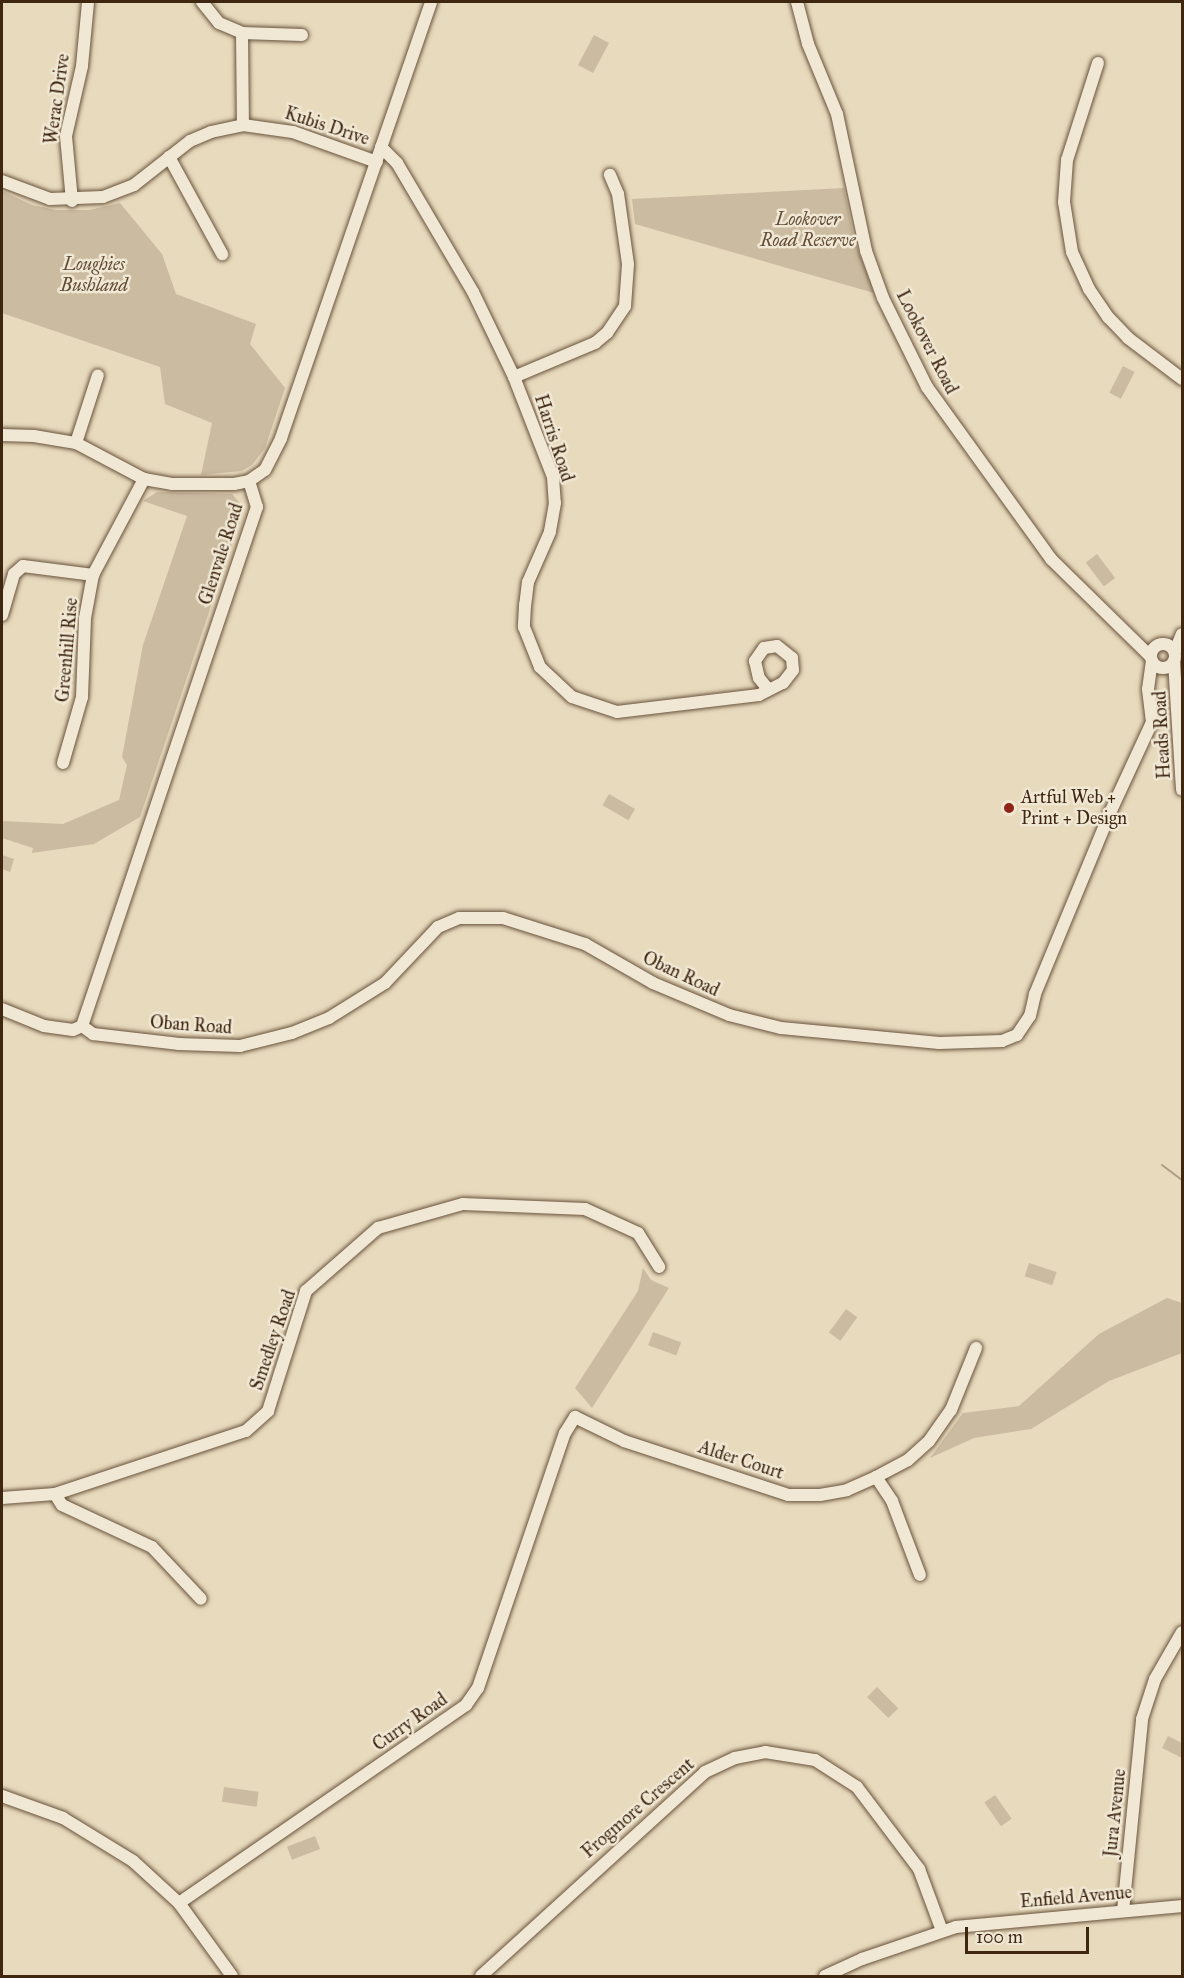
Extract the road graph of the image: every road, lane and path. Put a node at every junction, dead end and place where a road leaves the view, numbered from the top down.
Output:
1 (88, 2) edge
2 (202, 2) edge
3 (431, 2) edge
4 (798, 2) edge
5 (242, 33) junction
6 (302, 35) dead end
7 (1098, 63) dead end
8 (243, 125) junction
9 (381, 147) junction
10 (169, 157) junction
11 (377, 162) junction
12 (610, 175) dead end
13 (2, 181) edge
14 (72, 201) junction
15 (222, 254) dead end
16 (99, 373) dead end
17 (514, 377) junction
18 (1182, 378) edge
19 (2, 435) edge
20 (76, 443) junction
21 (144, 479) junction
22 (249, 481) junction
23 (93, 574) junction
24 (2, 615) edge
25 (1182, 633) edge
26 (1162, 658) junction
27 (768, 689) dead end
28 (63, 763) dead end
29 (1182, 790) edge
30 (2, 1009) edge
31 (82, 1026) junction
32 (659, 1267) dead end
33 (976, 1348) dead end
34 (575, 1417) joint
35 (876, 1477) junction
36 (55, 1494) junction
37 (2, 1498) edge
38 (920, 1575) dead end
39 (201, 1599) dead end
40 (1182, 1632) edge
41 (2, 1796) edge
42 (179, 1903) junction
43 (1182, 1906) edge
44 (1123, 1911) junction
45 (942, 1931) junction
46 (837, 1972) edge
47 (232, 1977) edge
48 (481, 1977) edge
49 (825, 1977) edge

1 - 14 street, Werac Drive
2 - 5 street
3 - 9 street, Glenvale Road
4 - 26 street, Lookover Road
5 - 6 street
5 - 8 street
7 - 18 street
8 - 10 street, Kubis Drive
8 - 11 street, Kubis Drive
9 - 11 street, Glenvale Road
9 - 17 street, Harris Road
10 - 14 street, Kubis Drive
10 - 15 street
11 - 22 street, Glenvale Road
12 - 17 street
13 - 14 street, Kubis Drive
16 - 20 street
17 - 27 street, Harris Road
19 - 20 street
20 - 21 street
21 - 22 street
21 - 23 street, Greenhill Rise
22 - 31 street, Glenvale Road
23 - 24 street
23 - 28 street, Greenhill Rise
25 - 26 street, Oban Road
26 - 29 street, Heads Road
26 - 31 street, Oban Road
30 - 31 street, Oban Road
32 - 36 street, Smedley Road
33 - 35 street, Alder Court
34 - 35 street, Alder Court
34 - 42 street, Curry Road
35 - 38 street
36 - 37 street, Smedley Road
36 - 39 street
40 - 44 street, Jura Avenue
41 - 42 street
42 - 47 street
43 - 44 street, Enfield Avenue
44 - 45 street, Enfield Avenue
45 - 46 street, Enfield Avenue
45 - 48 street, Frogmore Crescent
46 - 49 street, Enfield Avenue

